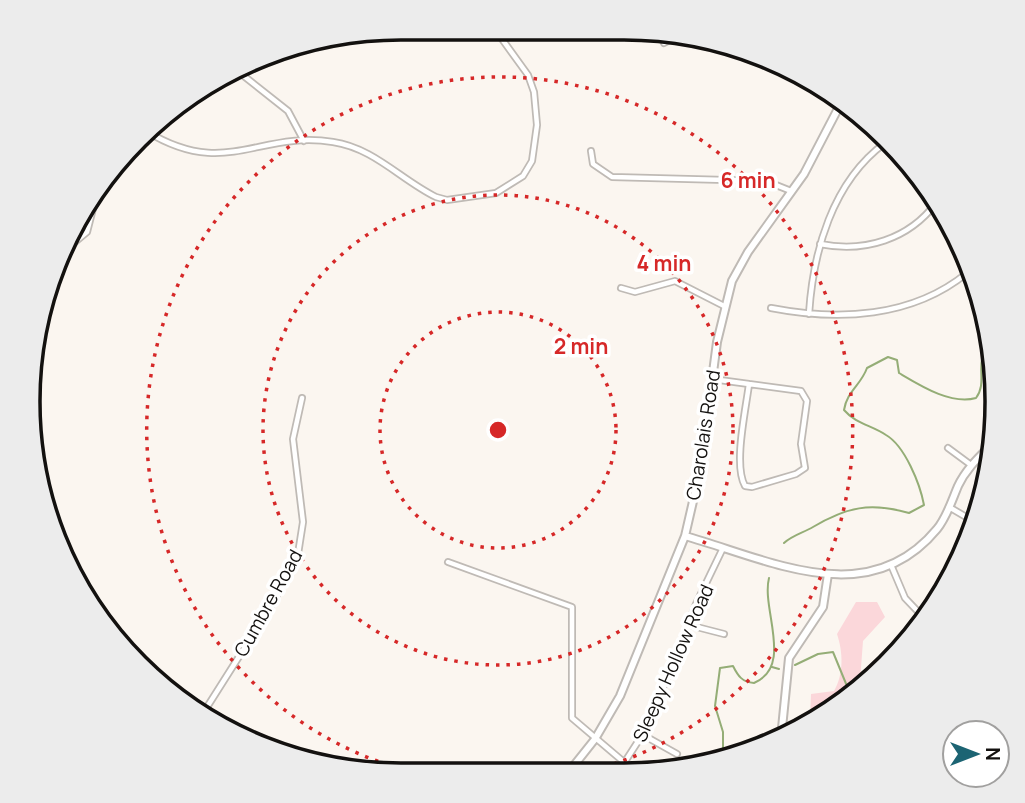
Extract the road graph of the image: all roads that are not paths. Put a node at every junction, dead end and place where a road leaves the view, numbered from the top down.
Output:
1 (503, 40) edge
2 (245, 76) edge
3 (837, 110) edge
4 (157, 136) edge
5 (304, 141) junction
6 (880, 147) edge
7 (591, 151) dead end
8 (792, 192) junction
9 (929, 210) edge
10 (90, 219) edge
11 (80, 238) edge
12 (820, 244) junction
13 (962, 276) edge
14 (621, 288) dead end
15 (724, 306) junction
16 (771, 308) dead end
17 (809, 314) junction
18 (712, 379) junction
19 (749, 384) junction
20 (302, 398) dead end
21 (948, 447) dead end
22 (981, 455) edge
23 (971, 465) junction
24 (949, 507) junction
25 (966, 517) edge
26 (685, 536) junction
27 (723, 548) junction
28 (448, 562) dead end
29 (891, 565) junction
30 (828, 574) junction
31 (917, 611) edge
32 (689, 625) junction
33 (724, 634) dead end
34 (208, 706) edge
35 (782, 725) edge
36 (643, 735) junction
37 (595, 739) junction
38 (677, 754) dead end
39 (576, 763) edge
40 (625, 763) joint

1 - 5 street
2 - 5 street
3 - 8 street, Charolais Road
4 - 5 street
6 - 12 street
7 - 8 street
8 - 15 street, Charolais Road
9 - 12 street
10 - 11 street
12 - 17 street
13 - 17 street
14 - 15 street
15 - 18 street, Charolais Road
16 - 17 street
18 - 19 street
18 - 26 street, Charolais Road
19 - 19 street
20 - 34 street, Cumbre Road
21 - 23 street
22 - 23 street
23 - 24 street
24 - 25 street
24 - 29 street
26 - 27 street
26 - 37 street, Charolais Road
27 - 30 street
27 - 32 street, Sleepy Hollow Road
28 - 37 street
29 - 30 street
29 - 31 street
30 - 35 street
32 - 33 street
32 - 36 street, Sleepy Hollow Road
36 - 38 street
36 - 40 street, Sleepy Hollow Road
37 - 39 street, Charolais Road
37 - 40 street

